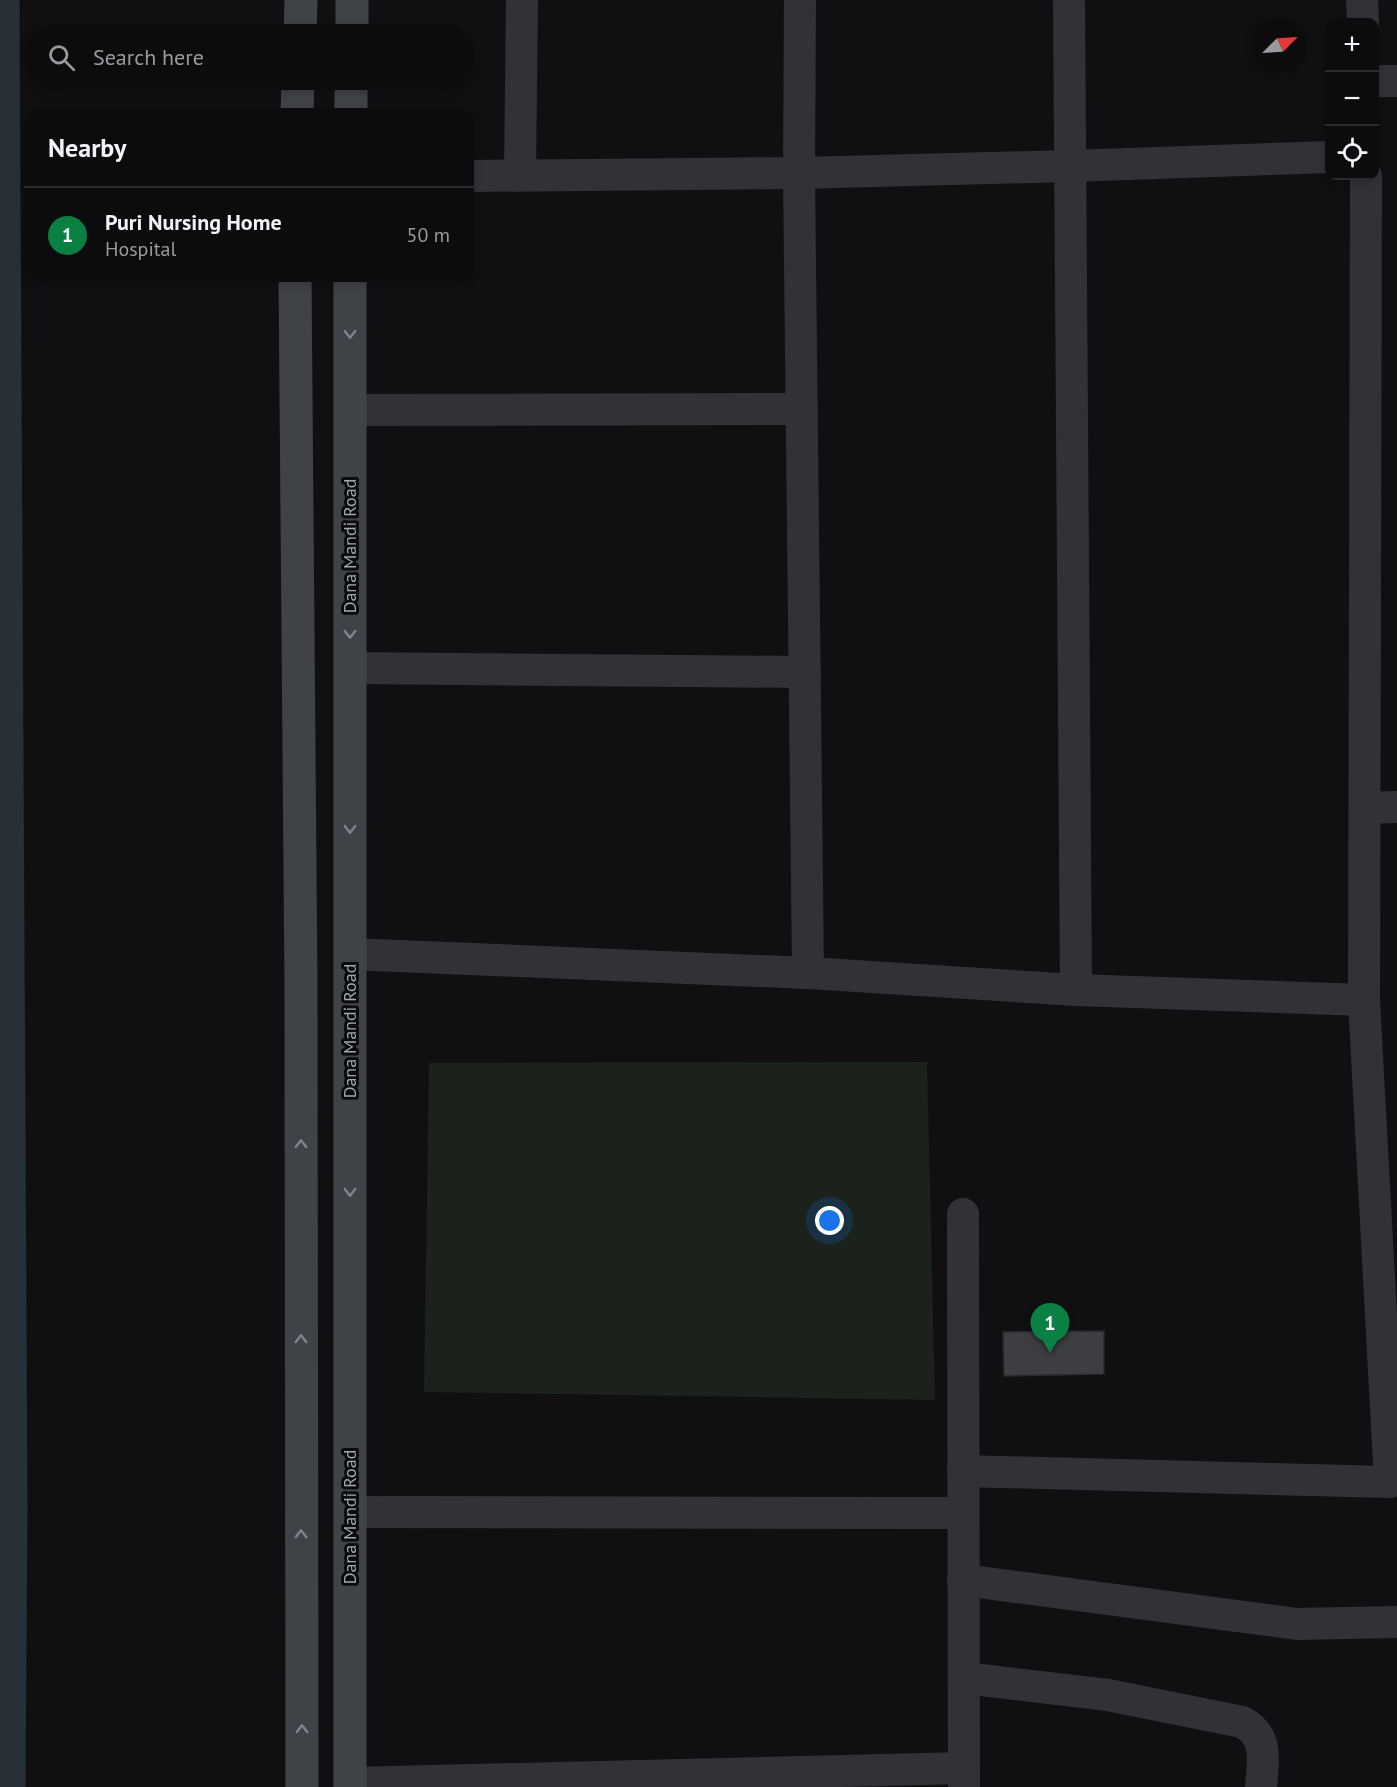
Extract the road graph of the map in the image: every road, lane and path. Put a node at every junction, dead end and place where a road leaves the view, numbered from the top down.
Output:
1 (301, 0) edge
2 (352, 0) edge
3 (522, 0) edge
4 (800, 0) edge
5 (1069, 0) edge
6 (1362, 0) edge
7 (1363, 18) edge
8 (300, 24) edge
9 (352, 24) edge
10 (1379, 81) edge
11 (1397, 81) edge
12 (298, 90) edge
13 (351, 90) edge
14 (297, 108) edge
15 (351, 108) edge
16 (1325, 157) edge
17 (1070, 166) junction
18 (800, 173) junction
19 (520, 175) junction
20 (474, 176) edge
21 (1366, 180) edge
22 (295, 282) edge
23 (350, 282) edge
24 (802, 409) junction
25 (350, 410) junction
26 (350, 668) junction
27 (805, 672) junction
28 (1397, 807) edge
29 (1365, 808) junction
30 (350, 954) junction
31 (808, 973) junction
32 (1076, 990) junction
33 (1364, 1000) junction
34 (963, 1214) dead end
35 (963, 1471) junction
36 (1394, 1487) edge
37 (350, 1512) junction
38 (963, 1514) junction
39 (963, 1580) junction
40 (1397, 1622) edge
41 (964, 1678) junction
42 (964, 1778) edge
43 (350, 1785) edge
44 (302, 1787) edge
45 (1261, 1787) edge

1 - 8 street
2 - 9 street
3 - 19 street
4 - 18 street
5 - 17 street
6 - 7 street
10 - 11 street
12 - 14 street
13 - 15 street
16 - 17 street
17 - 18 street
17 - 32 street
18 - 19 street
18 - 24 street
19 - 20 street
21 - 29 street
44 -> 22 street
23 -> 25 street, Dana Mandi Road
24 - 25 street
24 - 27 street
25 -> 26 street, Dana Mandi Road
26 - 27 street
26 -> 30 street, Dana Mandi Road
27 - 31 street
28 - 29 street
29 - 33 street
30 - 31 street
30 -> 37 street, Dana Mandi Road
31 - 32 street
32 - 33 street
33 - 36 street
34 - 35 street
35 - 36 street
35 - 38 street
37 - 38 street
37 - 43 street, Dana Mandi Road
38 - 39 street
39 - 40 street
39 - 41 street
41 - 42 street
41 - 45 street
42 - 43 street

